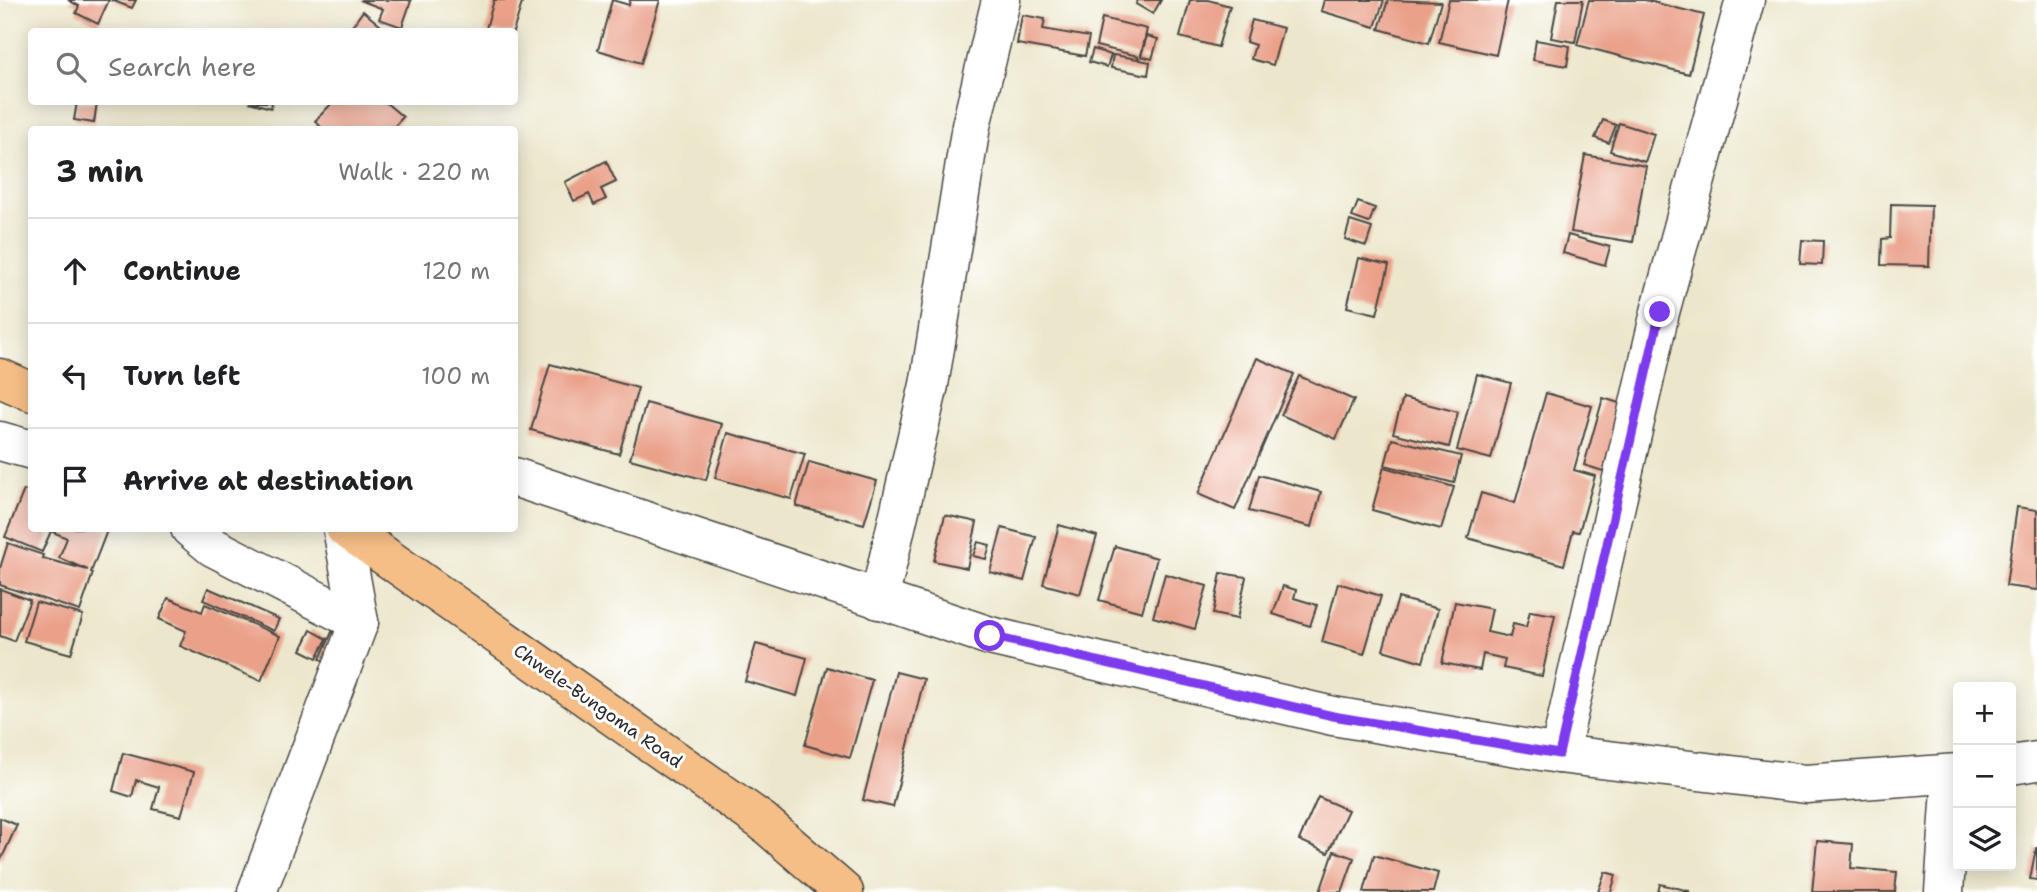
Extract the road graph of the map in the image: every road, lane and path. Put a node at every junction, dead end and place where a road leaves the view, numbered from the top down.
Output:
1 (1001, 0) edge
2 (1745, 0) edge
3 (0, 378) edge
4 (28, 390) edge
5 (0, 441) edge
6 (28, 449) edge
7 (518, 478) edge
8 (195, 532) edge
9 (344, 532) edge
10 (349, 532) edge
11 (879, 600) junction
12 (359, 622) junction
13 (1559, 754) junction
14 (2037, 761) edge
15 (2016, 764) edge
16 (1953, 774) edge
17 (1953, 795) edge
18 (257, 892) edge
19 (844, 892) edge
20 (1944, 892) edge

1 - 11 street
2 - 13 street
3 - 4 main road
5 - 6 street
7 - 11 street
8 - 12 street
9 - 12 street
10 - 19 main road, Chwele-Bungoma Road
11 - 13 street
12 - 18 street
13 - 16 street
14 - 15 street
17 - 20 street

